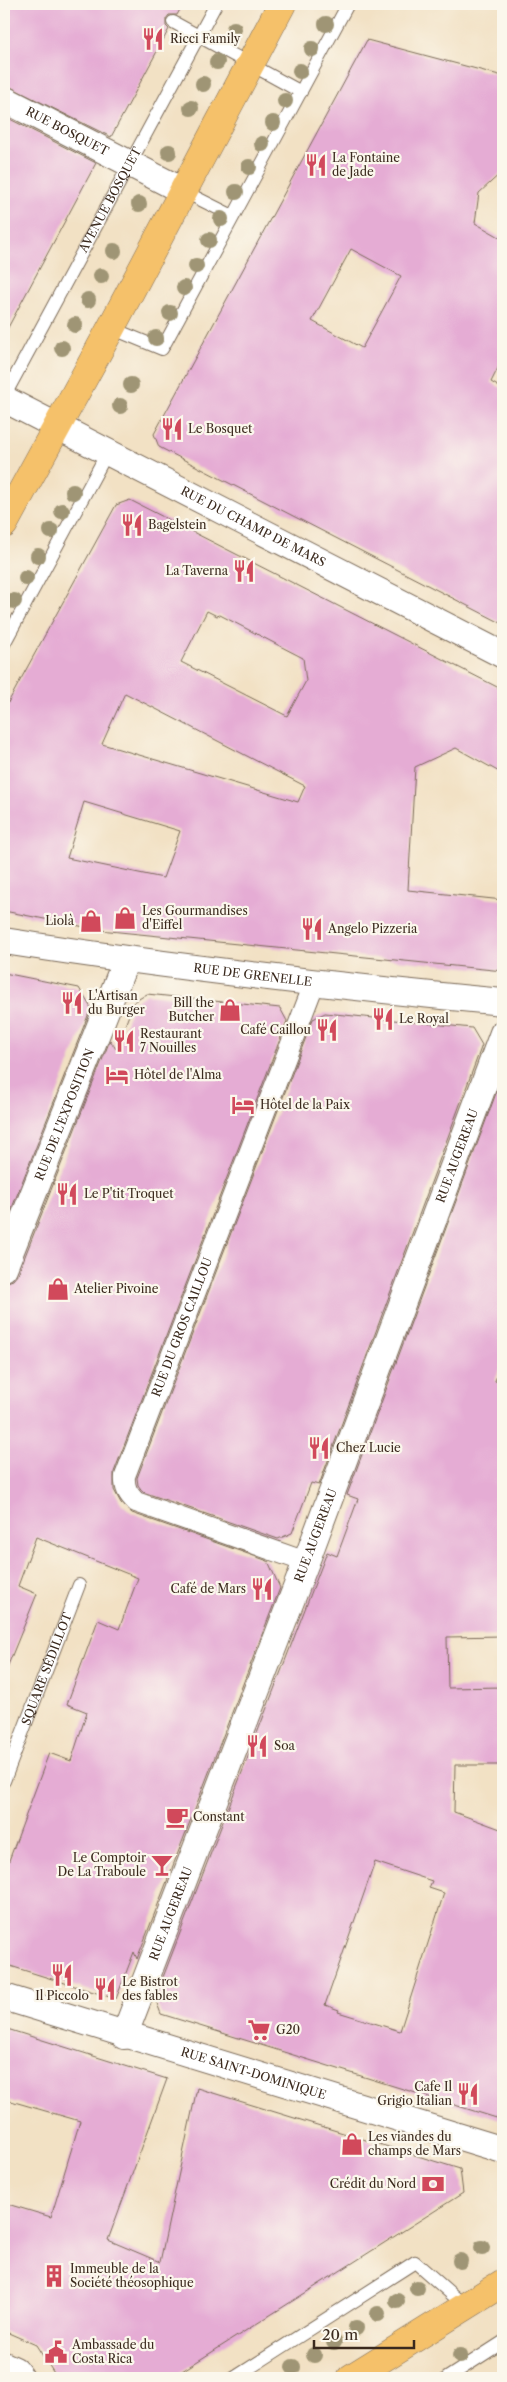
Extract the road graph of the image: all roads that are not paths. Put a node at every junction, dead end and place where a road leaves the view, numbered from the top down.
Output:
1 (216, 4) edge
2 (282, 4) edge
3 (348, 4) edge
4 (173, 22) dead end
5 (199, 36) junction
6 (250, 64) junction
7 (301, 92) junction
8 (4, 99) edge
9 (130, 164) junction
10 (183, 191) junction
11 (233, 216) junction
12 (111, 328) junction
13 (4, 398) edge
14 (57, 426) junction
15 (107, 453) junction
16 (4, 524) edge
17 (4, 644) edge
18 (503, 656) edge
19 (4, 941) edge
20 (126, 960) junction
21 (314, 984) junction
22 (503, 1002) edge
23 (503, 1033) edge
24 (4, 1268) edge
25 (306, 1562) junction
26 (79, 1585) dead end
27 (4, 1781) edge
28 (4, 1998) edge
29 (124, 2036) junction
30 (503, 2150) edge
31 (503, 2283) edge
32 (465, 2306) junction
33 (503, 2342) edge
34 (4, 2365) edge
35 (20, 2378) edge
36 (234, 2378) edge
37 (351, 2378) edge
38 (447, 2378) edge

1 - 5 lane, AVENUE BOSQUET
2 - 6 main road
3 - 7 lane
4 - 5 lane
5 - 6 lane
5 - 9 lane, AVENUE BOSQUET
6 - 7 lane
6 - 10 main road
7 - 11 lane
8 - 9 street, RUE BOSQUET
9 - 10 street, RUE BOSQUET
9 - 13 lane, AVENUE BOSQUET
10 - 11 lane
10 - 12 main road
11 - 12 lane
12 - 14 main road
13 - 14 street, RUE DU CHAMP DE MARS
14 - 15 street, RUE DU CHAMP DE MARS
14 - 16 main road
15 - 17 lane
15 - 18 street, RUE DU CHAMP DE MARS
19 - 20 street, RUE DE GRENELLE
20 - 21 street, RUE DE GRENELLE
20 - 24 street, RUE DE L'EXPOSITION
21 - 22 street, RUE DE GRENELLE
21 - 25 street, RUE DU GROS CAILLOU
23 - 25 street, RUE AUGEREAU
25 - 29 street, RUE AUGEREAU
26 - 27 lane, SQUARE SÉDILLOT
28 - 29 street, RUE SAINT-DOMINIQUE
29 - 30 street, RUE SAINT-DOMINIQUE
31 - 32 main road
32 - 36 lane
32 - 37 main road
33 - 38 lane
34 - 35 street

